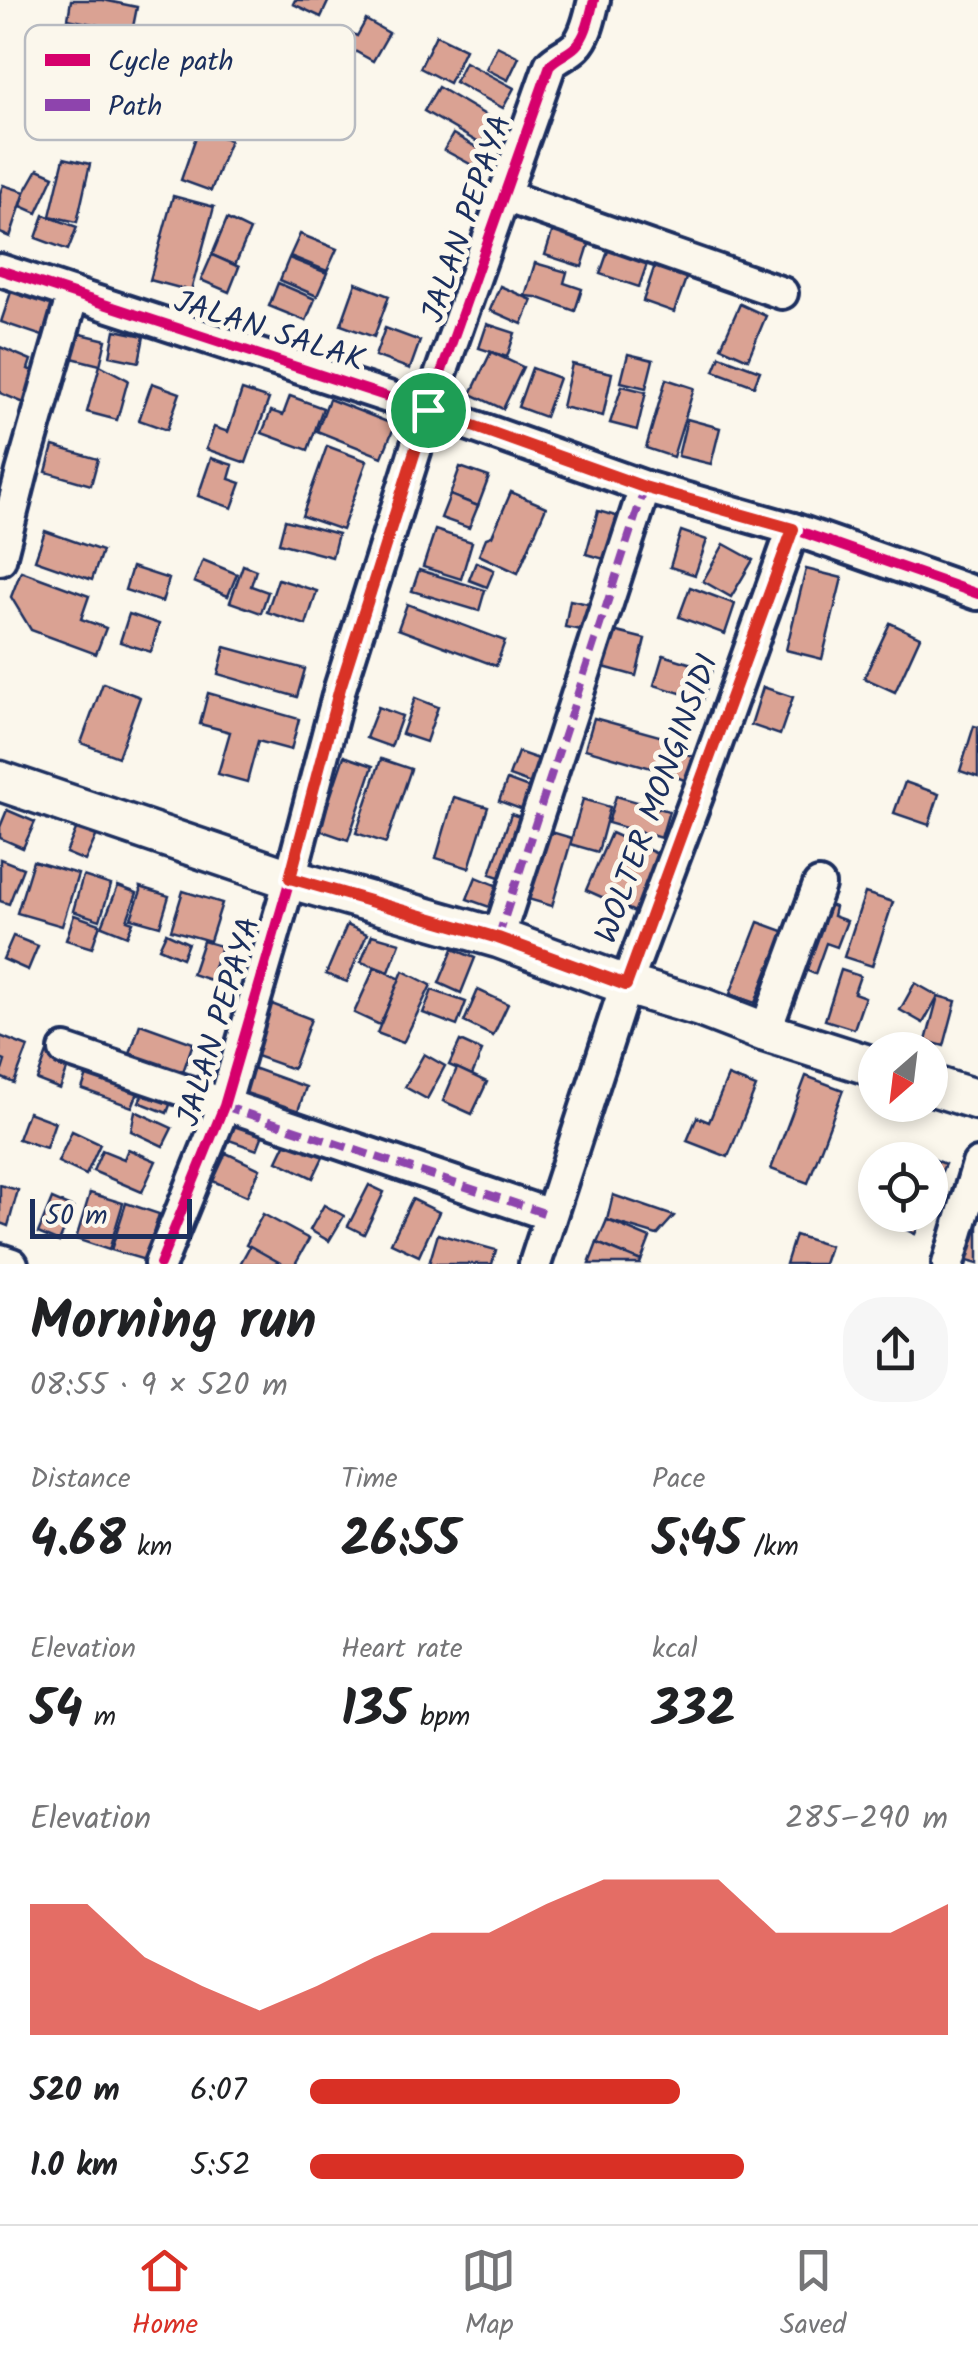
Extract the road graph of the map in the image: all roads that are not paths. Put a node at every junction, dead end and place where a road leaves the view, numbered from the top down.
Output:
1 (594, 0) edge
2 (502, 196) junction
3 (0, 270) edge
4 (782, 293) dead end
5 (73, 294) junction
6 (428, 410) junction
7 (644, 487) junction
8 (793, 529) junction
9 (0, 559) edge
10 (978, 594) edge
11 (0, 781) edge
12 (290, 878) junction
13 (819, 885) dead end
14 (498, 938) junction
15 (626, 985) junction
16 (765, 1032) junction
17 (65, 1050) dead end
18 (858, 1062) edge
19 (948, 1090) edge
20 (978, 1100) edge
21 (224, 1106) junction
22 (978, 1164) edge
23 (550, 1216) junction
24 (0, 1260) edge
25 (12, 1264) edge
26 (160, 1264) edge
27 (534, 1264) edge
28 (948, 1264) edge

1 - 2 street, JALAN PEPAYA
2 - 4 street
2 - 6 street, JALAN PEPAYA
3 - 5 street, JALAN SALAK
5 - 6 street, JALAN SALAK
5 - 9 street
6 - 7 street, JALAN SALAK
6 - 12 street, JALAN PEPAYA
7 - 8 street, JALAN SALAK
7 - 14 street
8 - 10 street, JALAN SALAK
8 - 15 street, WOLTER MONGINSIDI
11 - 12 main road
12 - 14 main road
12 - 21 street, JALAN PEPAYA
13 - 16 street
14 - 15 main road
15 - 16 main road
15 - 23 street, WOLTER MONGINSIDI
16 - 18 main road
17 - 21 street
19 - 20 main road
21 - 23 street
21 - 26 street, JALAN PEPAYA
22 - 28 street
23 - 27 street, WOLTER MONGINSIDI
24 - 25 street

